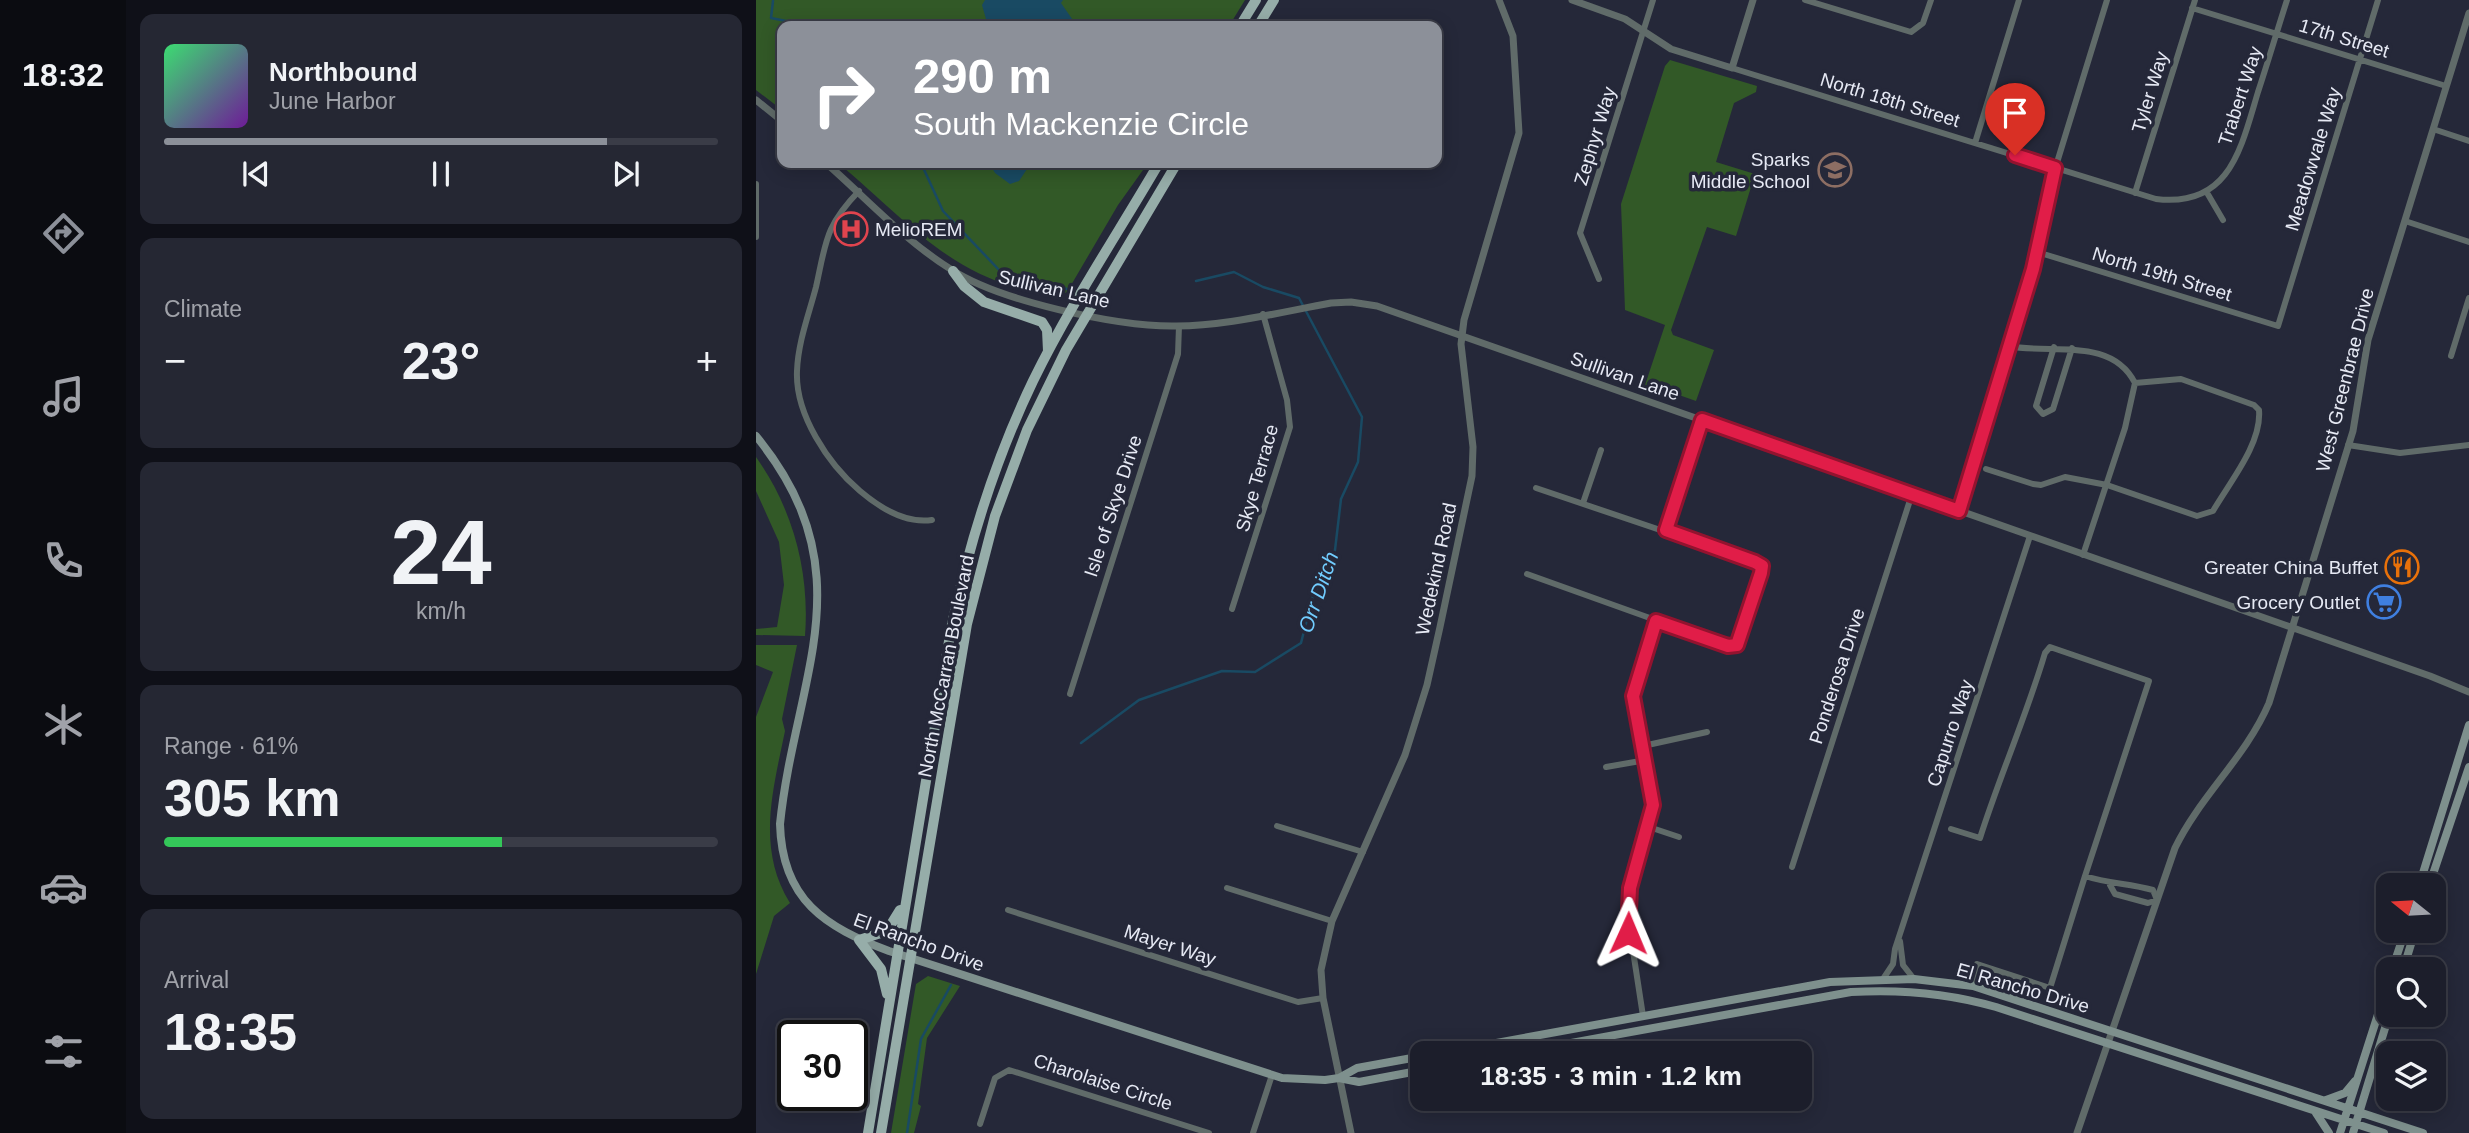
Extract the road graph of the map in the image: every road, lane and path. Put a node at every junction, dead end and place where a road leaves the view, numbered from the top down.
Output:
1 (1256, 0) edge
2 (1274, 0) edge
3 (1499, 0) edge
4 (1572, 0) edge
5 (1653, 0) edge
6 (1753, 0) edge
7 (1805, 0) edge
8 (1843, 0) edge
9 (1931, 0) edge
10 (2019, 0) edge
11 (2107, 0) edge
12 (2287, 0) edge
13 (2378, 0) edge
14 (2194, 4) edge
15 (1840, 11) junction
16 (2469, 13) edge
17 (1243, 21) edge
18 (1261, 21) edge
19 (1643, 32) junction
20 (2276, 34) junction
21 (2360, 60) junction
22 (1732, 68) junction
23 (2446, 86) junction
24 (756, 100) edge
25 (777, 117) edge
26 (2433, 129) junction
27 (2469, 141) edge
28 (1975, 143) junction
29 (833, 168) edge
30 (1157, 168) edge
31 (1174, 168) edge
32 (2055, 168) junction
33 (756, 184) edge
34 (859, 191) junction
35 (2206, 191) junction
36 (2135, 192) junction
37 (2223, 220) dead end
38 (2405, 220) junction
39 (756, 237) edge
40 (2469, 242) edge
41 (2037, 252) junction
42 (953, 271) junction
43 (1599, 279) dead end
44 (2469, 298) edge
45 (1072, 310) junction
46 (1086, 313) junction
47 (1263, 314) junction
48 (1179, 326) junction
49 (2278, 326) joint
50 (1462, 336) junction
51 (2009, 346) junction
52 (2054, 347) junction
53 (2073, 348) junction
54 (1048, 354) junction
55 (2451, 356) dead end
56 (2136, 383) junction
57 (1702, 420) junction
58 (756, 436) edge
59 (2348, 445) junction
60 (2469, 445) edge
61 (1601, 450) dead end
62 (1986, 469) dead end
63 (2106, 485) junction
64 (1536, 488) dead end
65 (1912, 494) junction
66 (1583, 503) junction
67 (1959, 511) junction
68 (932, 520) dead end
69 (1666, 530) junction
70 (2030, 536) junction
71 (2083, 555) junction
72 (1527, 573) dead end
73 (1233, 609) dead end
74 (1656, 621) junction
75 (2292, 627) junction
76 (2469, 692) edge
77 (1070, 694) dead end
78 (2469, 725) edge
79 (1707, 732) dead end
80 (1643, 746) junction
81 (1646, 760) junction
82 (1606, 767) dead end
83 (2469, 767) edge
84 (1277, 826) dead end
85 (1648, 827) junction
86 (1951, 829) dead end
87 (1679, 837) dead end
88 (1363, 852) junction
89 (1792, 867) dead end
90 (2423, 873) edge
91 (2433, 873) edge
92 (2085, 876) junction
93 (2110, 884) junction
94 (1227, 888) dead end
95 (907, 896) junction
96 (2157, 900) junction
97 (1007, 910) dead end
98 (1332, 921) junction
99 (1900, 939) junction
100 (859, 940) junction
101 (897, 954) junction
102 (910, 958) junction
103 (1883, 979) junction
104 (1914, 979) junction
105 (1934, 981) junction
106 (1972, 986) junction
107 (1901, 990) junction
108 (1323, 998) junction
109 (888, 1008) junction
110 (1643, 1016) junction
111 (2376, 1021) edge
112 (2385, 1027) edge
113 (2112, 1031) junction
114 (1507, 1041) edge
115 (1582, 1041) edge
116 (2108, 1043) junction
117 (1410, 1058) edge
118 (1410, 1072) edge
119 (1272, 1075) junction
120 (1339, 1078) junction
121 (2357, 1079) junction
122 (2324, 1100) junction
123 (2348, 1107) junction
124 (2314, 1111) junction
125 (2360, 1111) junction
126 (2344, 1120) junction
127 (980, 1124) dead end
128 (2356, 1124) junction
129 (868, 1133) edge
130 (881, 1133) edge
131 (1209, 1133) edge
132 (1253, 1133) edge
133 (1352, 1133) edge
134 (2077, 1133) edge
135 (2329, 1133) edge
136 (2340, 1133) edge
137 (2353, 1133) edge
138 (2384, 1133) edge
139 (2423, 1133) edge

1 - 17 main road
2 - 18 main road
3 - 50 street, Wedekind Road
4 - 19 street, North 18th Street
5 - 19 street, Zephyr Way
6 - 22 street
7 - 15 street
8 - 15 street
9 - 15 street
10 - 28 street
11 - 32 street
12 - 20 street, Trabert Way
13 - 21 street, Meadowvale Way
14 - 20 street, 17th Street
14 - 36 street, Tyler Way
16 - 23 street, West Greenbrae Drive
19 - 22 street, North 18th Street
19 - 43 street, Zephyr Way
20 - 21 street, 17th Street
20 - 35 street, Trabert Way
21 - 23 street, 17th Street
21 - 49 street, Meadowvale Way
22 - 28 street, North 18th Street
23 - 26 street, West Greenbrae Drive
24 - 25 street
26 - 27 street
26 - 38 street, West Greenbrae Drive
28 - 32 street, North 18th Street
29 - 34 street, Sullivan Lane
30 - 45 main road, North McCarran Boulevard
31 - 46 main road, North McCarran Boulevard
32 - 36 street, North 18th Street
32 - 41 street
33 - 39 street
34 - 42 street, Sullivan Lane
34 - 68 street
35 - 36 street, North 18th Street
35 - 37 street
38 - 40 street
38 - 59 street, West Greenbrae Drive
41 - 49 street, North 19th Street
41 - 51 street
42 - 45 street, Sullivan Lane
42 - 54 main road
44 - 55 street
45 - 46 street, Sullivan Lane
45 - 54 main road, North McCarran Boulevard
46 - 48 street, Sullivan Lane
46 - 102 main road, North McCarran Boulevard
47 - 48 street, Sullivan Lane
47 - 50 street, Sullivan Lane
47 - 73 street, Skye Terrace
48 - 77 street, Isle of Skye Drive
50 - 57 street, Sullivan Lane
50 - 88 street, Wedekind Road
51 - 52 street
51 - 67 street
52 - 53 street
52 - 53 street
53 - 56 street
54 - 95 main road, North McCarran Boulevard
56 - 63 street
56 - 63 street
57 - 65 street, Sullivan Lane
57 - 69 street
58 - 100 main road, El Rancho Drive
59 - 60 street
59 - 75 street, West Greenbrae Drive
61 - 66 street
62 - 63 street
63 - 71 street
64 - 66 street
65 - 67 street, Sullivan Lane
65 - 89 street, Ponderosa Drive
66 - 69 street
67 - 70 street, Sullivan Lane
69 - 74 street
70 - 71 street, Sullivan Lane
70 - 99 street, Capurro Way
71 - 75 street, Sullivan Lane
72 - 74 street
74 - 80 street
75 - 76 street, Sullivan Lane
75 - 96 street, West Greenbrae Drive
78 - 90 main road
79 - 80 street
80 - 81 street
81 - 82 street
81 - 85 street
83 - 91 main road
84 - 88 street
85 - 87 street
85 - 110 street
86 - 92 street
88 - 98 street, Wedekind Road
92 - 93 street
92 - 106 street
93 - 96 street
93 - 96 street
94 - 98 street
95 - 100 main road
95 - 101 main road, North McCarran Boulevard
96 - 113 street, West Greenbrae Drive
97 - 108 street, Mayer Way
98 - 108 street, Wedekind Road
99 - 103 street, Capurro Way
99 - 104 street
100 - 101 main road, El Rancho Drive
100 - 109 main road
101 - 102 main road, El Rancho Drive
101 - 109 main road, North McCarran Boulevard
102 - 119 main road, El Rancho Drive
102 - 130 main road, North McCarran Boulevard
103 - 104 main road, El Rancho Drive
103 - 110 main road, El Rancho Drive
104 - 105 main road, El Rancho Drive
105 - 106 main road, El Rancho Drive
105 - 107 main road
106 - 113 main road, El Rancho Drive
107 - 115 main road, El Rancho Drive
107 - 116 main road, El Rancho Drive
108 - 120 street, Wedekind Road
109 - 129 main road, North McCarran Boulevard
110 - 114 main road, El Rancho Drive
111 - 121 main road
112 - 125 main road
113 - 116 street, West Greenbrae Drive
113 - 122 main road, El Rancho Drive
116 - 124 main road, El Rancho Drive
116 - 134 street, West Greenbrae Drive
117 - 120 main road, El Rancho Drive
118 - 120 main road, El Rancho Drive
119 - 120 main road, El Rancho Drive
119 - 132 street
120 - 133 street, Wedekind Road
121 - 122 main road
121 - 123 main road
122 - 123 main road, El Rancho Drive
123 - 125 main road, El Rancho Drive
123 - 126 main road
124 - 126 main road, El Rancho Drive
124 - 135 main road
125 - 128 main road
125 - 139 main road, El Rancho Drive
126 - 128 main road, El Rancho Drive
126 - 136 main road
127 - 131 street, Charolaise Circle
128 - 137 main road
128 - 138 main road, El Rancho Drive

